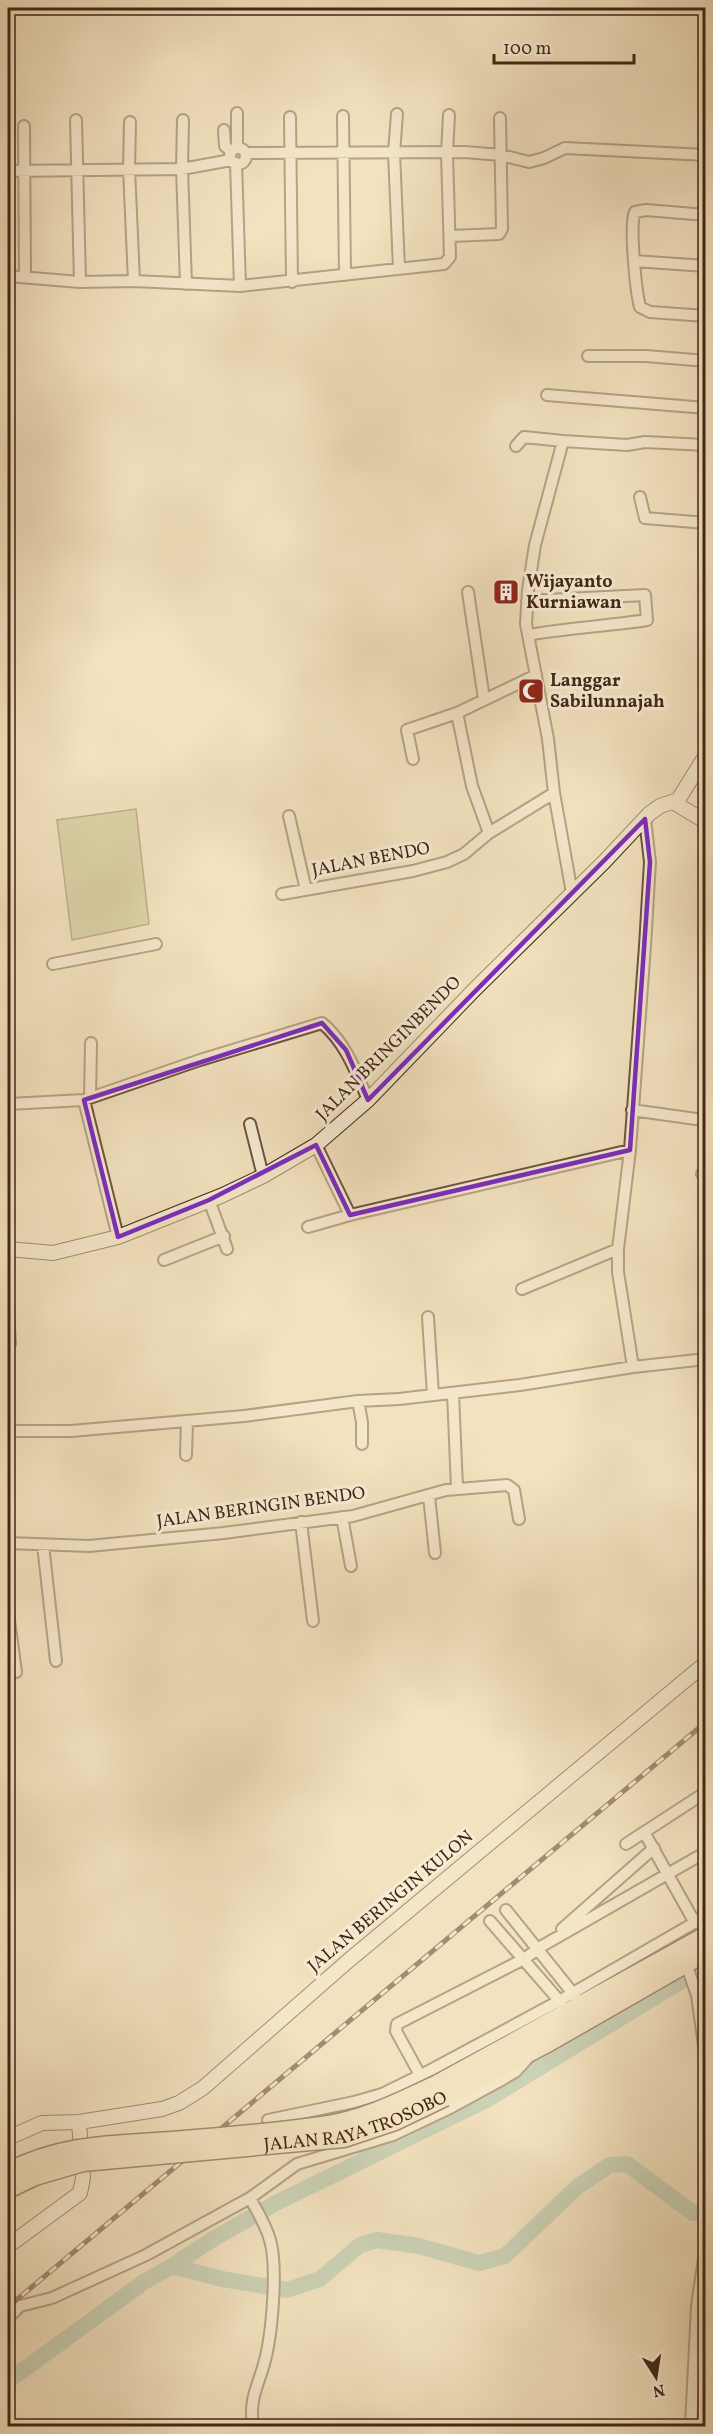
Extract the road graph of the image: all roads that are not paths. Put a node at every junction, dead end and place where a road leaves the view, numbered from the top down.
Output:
1 (237, 113) dead end
2 (397, 114) dead end
3 (449, 115) dead end
4 (343, 116) dead end
5 (290, 117) dead end
6 (500, 118) dead end
7 (76, 120) dead end
8 (183, 120) dead end
9 (130, 122) dead end
10 (24, 126) dead end
11 (224, 130) dead end
12 (394, 153) junction
13 (447, 153) junction
14 (291, 154) junction
15 (343, 154) junction
16 (236, 155) junction
17 (501, 155) junction
18 (705, 155) edge
19 (129, 169) junction
20 (182, 169) junction
21 (75, 170) junction
22 (8, 171) edge
23 (23, 171) junction
24 (705, 215) edge
25 (451, 236) junction
26 (634, 261) junction
27 (705, 266) edge
28 (399, 268) junction
29 (345, 275) junction
30 (8, 276) edge
31 (25, 277) junction
32 (134, 281) junction
33 (80, 282) junction
34 (292, 282) junction
35 (186, 284) junction
36 (240, 286) junction
37 (705, 316) edge
38 (588, 356) dead end
39 (705, 361) edge
40 (547, 395) dead end
41 (705, 408) edge
42 (563, 441) junction
43 (705, 445) edge
44 (516, 446) dead end
45 (640, 497) dead end
46 (705, 523) edge
47 (468, 592) dead end
48 (527, 602) junction
49 (528, 635) junction
50 (537, 675) junction
51 (484, 699) junction
52 (457, 713) junction
53 (705, 755) edge
54 (413, 759) dead end
55 (554, 793) junction
56 (667, 804) junction
57 (290, 816) dead end
58 (645, 819) junction
59 (705, 822) edge
60 (489, 833) junction
61 (306, 890) junction
62 (572, 893) junction
63 (282, 894) dead end
64 (156, 944) dead end
65 (52, 964) dead end
66 (91, 1043) dead end
67 (87, 1099) junction
68 (368, 1100) junction
69 (8, 1104) edge
70 (632, 1110) junction
71 (696, 1119) dead end
72 (250, 1124) dead end
73 (316, 1145) junction
74 (630, 1150) junction
75 (263, 1176) junction
76 (209, 1200) junction
77 (350, 1215) junction
78 (308, 1227) dead end
79 (224, 1236) junction
80 (118, 1238) junction
81 (8, 1249) edge
82 (227, 1249) dead end
83 (618, 1249) junction
84 (164, 1260) dead end
85 (522, 1289) dead end
86 (8, 1305) edge
87 (428, 1317) dead end
88 (10, 1344) dead end
89 (705, 1359) edge
90 (633, 1367) junction
91 (453, 1393) junction
92 (433, 1395) junction
93 (358, 1401) junction
94 (187, 1421) junction
95 (8, 1431) edge
96 (362, 1444) dead end
97 (186, 1455) dead end
98 (457, 1488) junction
99 (429, 1496) junction
100 (342, 1517) junction
101 (519, 1519) dead end
102 (301, 1522) junction
103 (8, 1543) edge
104 (43, 1545) junction
105 (435, 1553) dead end
106 (351, 1566) dead end
107 (8, 1613) edge
108 (314, 1621) dead end
109 (56, 1662) dead end
110 (705, 1663) edge
111 (8, 1674) edge
112 (705, 1792) edge
113 (644, 1832) junction
114 (626, 1844) dead end
115 (654, 1848) junction
116 (705, 1852) edge
117 (667, 1874) junction
118 (506, 1910) dead end
119 (705, 1916) edge
120 (490, 1921) dead end
121 (700, 1929) edge
122 (540, 1948) junction
123 (705, 1952) edge
124 (524, 1959) junction
125 (688, 1972) junction
126 (571, 2002) junction
127 (538, 2048) junction
128 (705, 2060) edge
129 (420, 2075) junction
130 (441, 2091) junction
131 (289, 2116) junction
132 (268, 2120) dead end
133 (79, 2122) junction
134 (8, 2138) edge
135 (297, 2164) junction
136 (8, 2172) edge
137 (8, 2189) edge
138 (252, 2203) junction
139 (8, 2246) edge
140 (705, 2246) edge
141 (8, 2304) edge
142 (20, 2306) junction
143 (8, 2318) edge
144 (253, 2427) edge
145 (692, 2427) edge

1 - 16 street
2 - 12 street
3 - 13 street
4 - 15 street
5 - 14 street
6 - 17 street
7 - 21 street
8 - 20 street
9 - 19 street
10 - 23 street
11 - 16 street
12 - 13 street
12 - 15 street
12 - 28 street
13 - 17 street
13 - 25 street
14 - 15 street
14 - 16 street
14 - 34 street
15 - 29 street
16 - 20 street
16 - 36 street
17 - 18 street
17 - 25 street
19 - 20 street
19 - 21 street
19 - 32 street
20 - 35 street
21 - 23 street
21 - 33 street
22 - 23 street
23 - 31 street
24 - 26 street
25 - 28 street
26 - 27 street
26 - 37 street
28 - 29 street
29 - 34 street
30 - 31 street
31 - 33 street
32 - 33 street
32 - 35 street
34 - 36 street
35 - 36 street
38 - 39 street
40 - 41 street
42 - 43 street
42 - 44 street
42 - 48 street
45 - 46 street
47 - 51 street
48 - 49 street
48 - 49 street
49 - 50 street
50 - 51 street
50 - 55 street
51 - 52 street
52 - 54 street
52 - 60 street
53 - 56 street, JALAN BRINGINBENDO
55 - 60 street, JALAN BENDO
55 - 62 street
56 - 58 street, JALAN BRINGINBENDO
56 - 59 street
57 - 61 street
58 - 62 street, JALAN BRINGINBENDO
58 - 70 street
60 - 61 street, JALAN BENDO
61 - 63 street, JALAN BENDO
62 - 68 street, JALAN BRINGINBENDO
64 - 65 street
66 - 67 street
67 - 68 street
67 - 69 street
67 - 80 street
68 - 73 street, JALAN BRINGINBENDO
70 - 71 street
70 - 74 street
72 - 75 street
73 - 75 street, JALAN BRINGINBENDO
73 - 77 street
74 - 77 street
74 - 83 street
75 - 76 street, JALAN BRINGINBENDO
76 - 79 street
76 - 80 street, JALAN BRINGINBENDO
77 - 78 street
79 - 82 street
79 - 84 street
80 - 81 street, JALAN BRINGINBENDO
83 - 85 street
83 - 90 street
86 - 88 street
87 - 92 street
89 - 90 street
90 - 91 street
91 - 92 street
91 - 98 street
92 - 93 street
93 - 94 street
93 - 96 street
94 - 95 street
94 - 97 street
98 - 99 street, JALAN BERINGIN BENDO
98 - 101 street, JALAN BERINGIN BENDO
99 - 100 street, JALAN BERINGIN BENDO
99 - 105 street
100 - 102 street, JALAN BERINGIN BENDO
100 - 106 street
102 - 104 street, JALAN BERINGIN BENDO
102 - 108 street
103 - 104 street, JALAN BERINGIN BENDO
104 - 109 street
107 - 111 street
110 - 133 street, JALAN BERINGIN KULON
112 - 113 street
113 - 114 street
113 - 115 street
115 - 117 street
115 - 122 street
116 - 117 street
117 - 121 street
117 - 122 street
118 - 122 street
119 - 121 street
120 - 124 street
121 - 126 highway, JALAN RAYA TROSOBO
122 - 124 street
122 - 126 street
123 - 125 highway, JALAN RAYA TROSOBO
124 - 126 street
124 - 129 street
125 - 127 highway, JALAN RAYA TROSOBO
125 - 128 street
126 - 129 street
126 - 130 highway, JALAN RAYA TROSOBO
127 - 130 highway, JALAN RAYA TROSOBO
127 - 135 street
129 - 131 street
130 - 136 highway, JALAN RAYA TROSOBO, bridge
130 - 137 highway, JALAN RAYA TROSOBO, bridge
131 - 132 street
131 - 135 street
133 - 134 street, JALAN BERINGIN KULON
133 - 139 street
135 - 138 street
138 - 142 street
138 - 144 street
140 - 145 street
141 - 142 street
142 - 143 street

